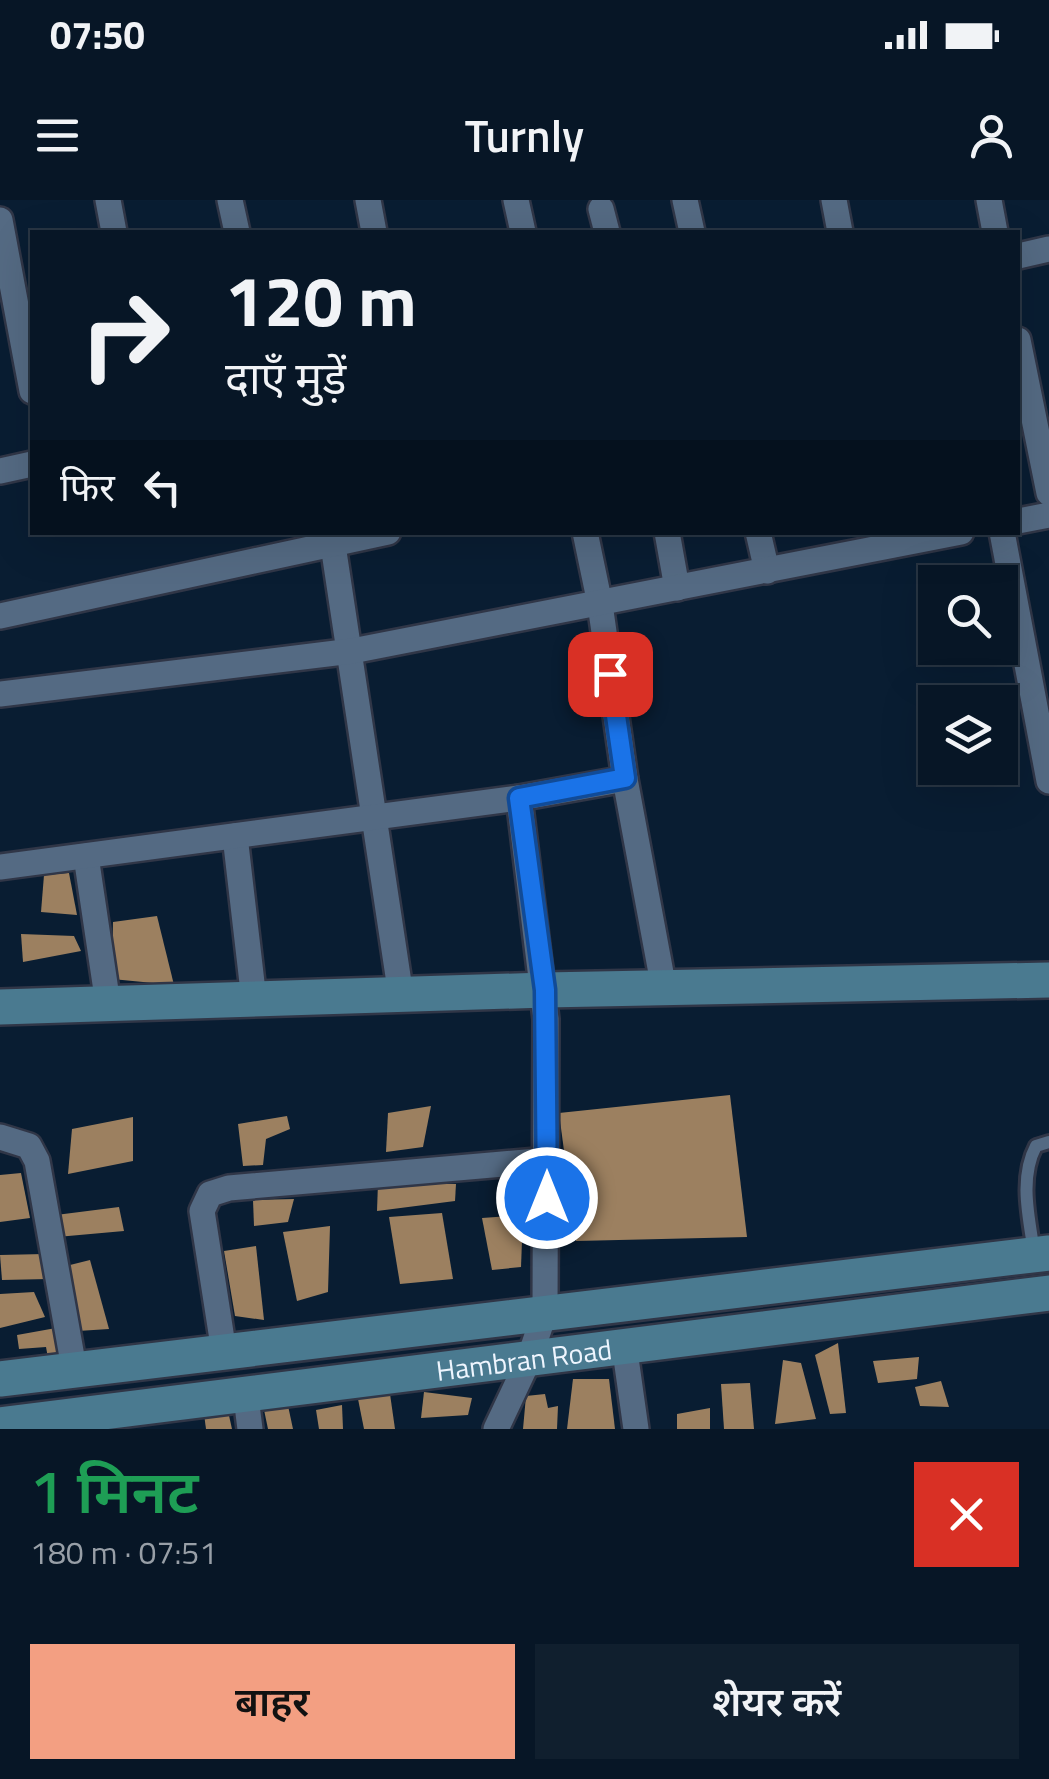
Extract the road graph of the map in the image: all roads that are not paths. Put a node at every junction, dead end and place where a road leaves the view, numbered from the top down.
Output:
1 (108, 200) edge
2 (230, 200) edge
3 (368, 200) edge
4 (516, 200) edge
5 (684, 200) edge
6 (834, 200) edge
7 (989, 200) edge
8 (0, 220) edge
9 (114, 230) edge
10 (237, 230) edge
11 (374, 230) edge
12 (522, 230) edge
13 (692, 230) edge
14 (840, 230) edge
15 (996, 230) edge
16 (1049, 249) edge
17 (1020, 256) edge
18 (1020, 350) edge
19 (30, 380) edge
20 (30, 464) edge
21 (0, 471) edge
22 (1049, 493) edge
23 (1049, 515) edge
24 (1020, 521) edge
25 (375, 535) edge
26 (586, 535) edge
27 (668, 535) edge
28 (759, 535) edge
29 (932, 535) edge
30 (1003, 535) edge
31 (904, 538) edge
32 (333, 545) junction
33 (767, 571) junction
34 (677, 588) junction
35 (600, 604) junction
36 (0, 616) edge
37 (352, 651) junction
38 (0, 694) edge
39 (1043, 720) edge
40 (625, 778) junction
41 (1049, 781) edge
42 (519, 798) junction
43 (374, 816) junction
44 (235, 836) junction
45 (86, 856) junction
46 (0, 866) edge
47 (1049, 980) edge
48 (664, 990) junction
49 (402, 996) junction
50 (254, 1000) junction
51 (108, 1004) junction
52 (546, 1004) junction
53 (0, 1008) edge
54 (0, 1137) edge
55 (1049, 1142) edge
56 (548, 1160) junction
57 (1042, 1254) edge
58 (1049, 1293) edge
59 (544, 1312) junction
60 (624, 1344) junction
61 (224, 1352) junction
62 (530, 1359) junction
63 (74, 1368) junction
64 (0, 1379) edge
65 (248, 1413) edge
66 (85, 1422) edge
67 (0, 1425) edge
68 (496, 1429) edge
69 (636, 1429) edge

1 - 9 street
2 - 10 street
3 - 11 street
4 - 12 street
5 - 13 street
6 - 14 street
7 - 15 street
8 - 19 street
16 - 17 street
18 - 22 street
20 - 21 street
23 - 24 street
25 - 32 street
26 - 35 street
27 - 34 street
28 - 33 street
29 - 31 street
30 - 39 street
31 - 33 street
32 - 36 street
32 - 37 street
33 - 34 street
34 - 35 street
35 - 37 street
35 - 40 street
37 - 38 street
37 - 43 street
39 - 41 street
40 - 42 street
40 - 48 street
42 - 43 street
42 - 52 street
43 - 44 street
43 - 49 street
44 - 45 street
44 - 50 street
45 - 46 street
45 - 51 street
47 - 48 main road
48 - 52 main road
49 - 50 main road
49 - 52 main road
50 - 51 main road
51 - 53 main road
52 - 56 street
54 - 63 street
55 - 57 lane
56 - 59 street
56 - 61 street
57 - 59 main road, Hambran Road
58 - 60 main road, Hambran Road
59 - 61 main road, Hambran Road
59 - 62 street
60 - 62 main road, Hambran Road
60 - 69 street
61 - 63 main road, Hambran Road
62 - 65 main road, Hambran Road
62 - 68 street
63 - 64 main road, Hambran Road
65 - 66 main road, Hambran Road
66 - 67 main road, Hambran Road

